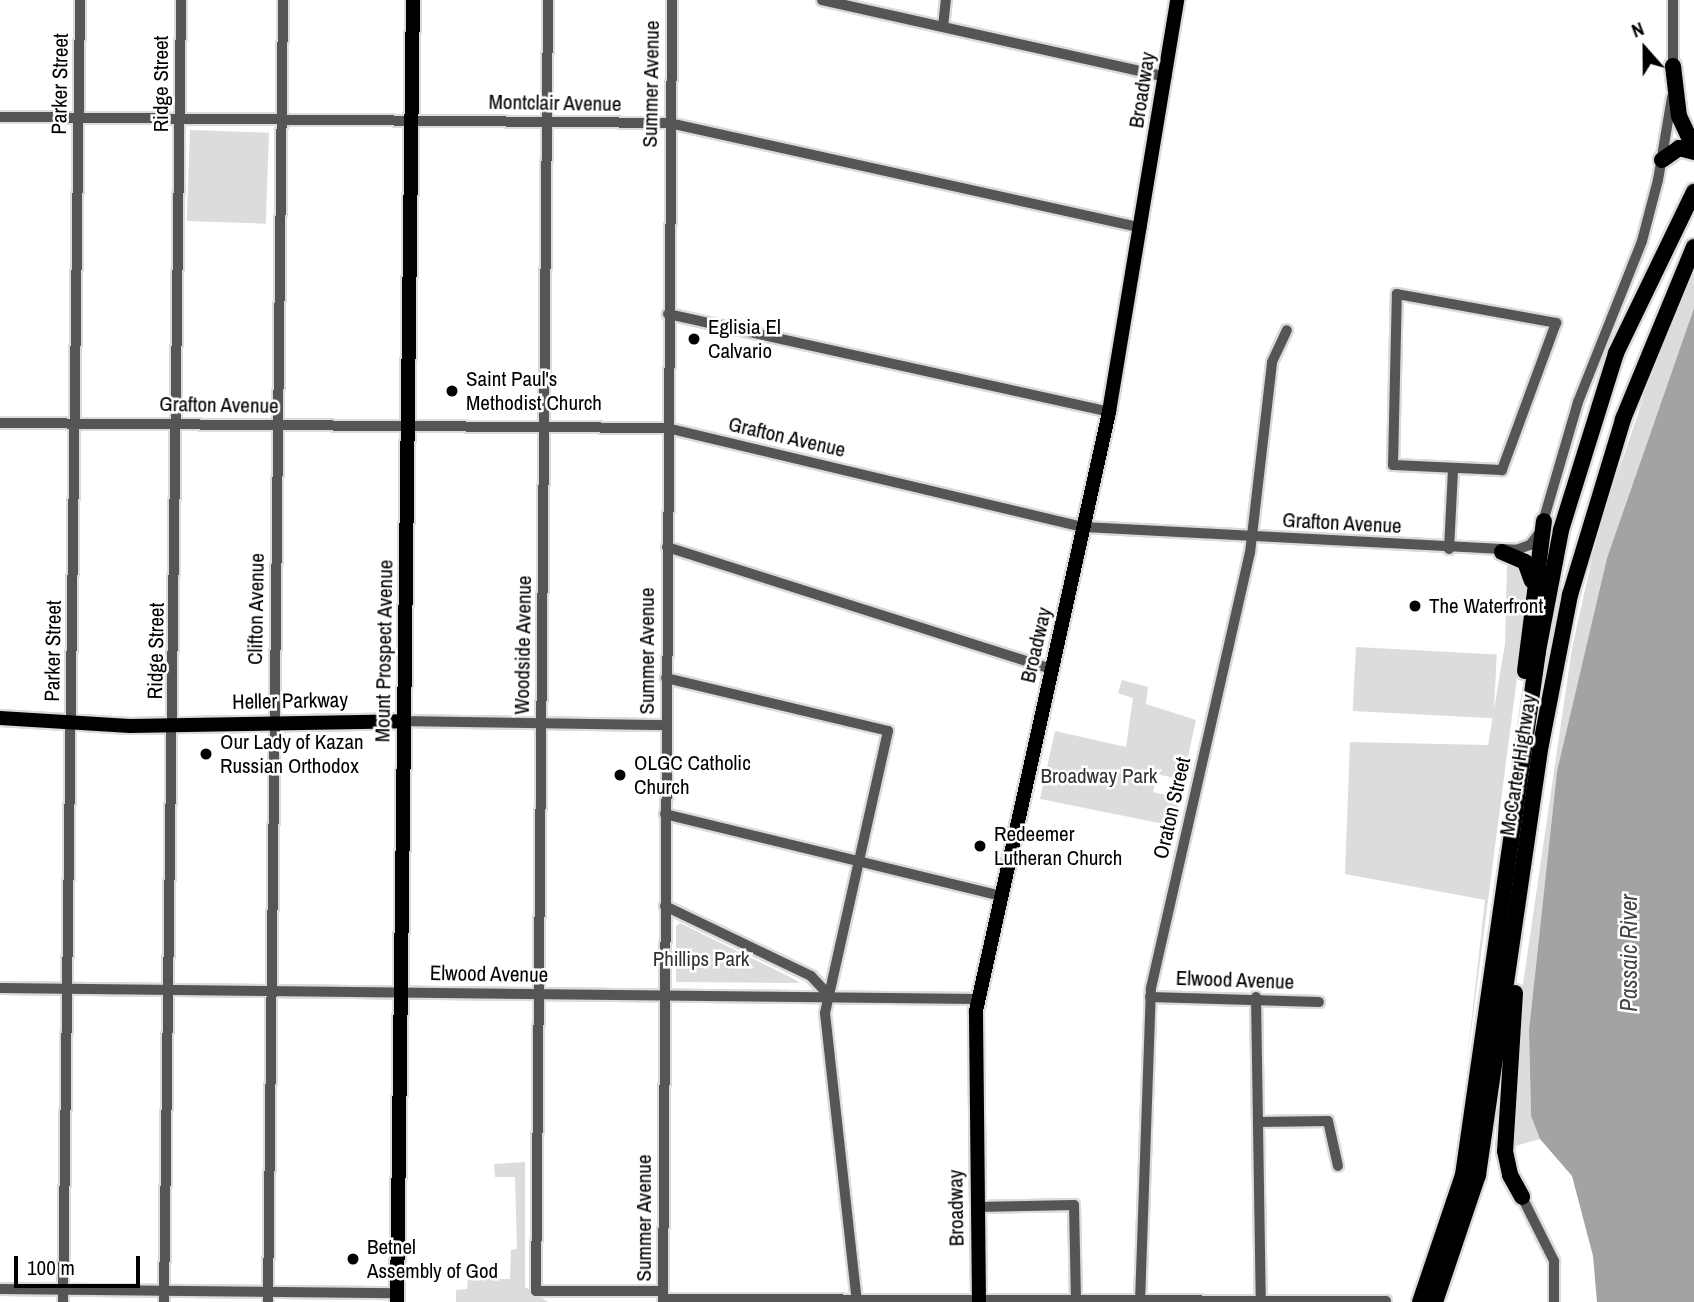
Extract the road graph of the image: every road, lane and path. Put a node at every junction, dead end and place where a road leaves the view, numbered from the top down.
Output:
1 (80, 0) edge
2 (181, 0) edge
3 (283, 0) edge
4 (413, 0) edge
5 (548, 0) edge
6 (672, 0) edge
7 (822, 0) edge
8 (946, 0) edge
9 (1177, 0) edge
10 (1673, 0) edge
11 (943, 27) junction
12 (1673, 66) junction
13 (1166, 77) junction
14 (0, 117) edge
15 (79, 118) junction
16 (180, 118) junction
17 (281, 119) junction
18 (411, 120) junction
19 (547, 123) junction
20 (669, 123) junction
21 (1694, 150) edge
22 (1662, 160) junction
23 (1694, 192) edge
24 (1141, 228) junction
25 (1694, 234) edge
26 (1694, 247) edge
27 (1667, 307) junction
28 (668, 314) junction
29 (1287, 330) dead end
30 (1109, 412) junction
31 (0, 423) edge
32 (76, 423) junction
33 (178, 423) junction
34 (278, 425) junction
35 (408, 427) junction
36 (544, 428) junction
37 (667, 428) junction
38 (1452, 469) junction
39 (1544, 521) junction
40 (1084, 527) junction
41 (1252, 537) junction
42 (667, 547) junction
43 (1449, 549) junction
44 (1502, 552) junction
45 (1533, 591) junction
46 (1052, 669) junction
47 (666, 678) junction
48 (0, 718) edge
49 (274, 720) junction
50 (404, 721) junction
51 (71, 723) junction
52 (541, 725) junction
53 (666, 725) junction
54 (174, 726) junction
55 (1516, 803) junction
56 (665, 814) junction
57 (1530, 821) junction
58 (859, 863) junction
59 (1001, 896) junction
60 (665, 906) junction
61 (0, 988) edge
62 (68, 989) junction
63 (169, 990) junction
64 (271, 991) junction
65 (401, 992) junction
66 (539, 993) junction
67 (665, 995) junction
68 (829, 995) junction
69 (1150, 997) junction
70 (1256, 997) junction
71 (977, 999) junction
72 (1319, 1002) dead end
73 (1258, 1122) junction
74 (1338, 1166) dead end
75 (1522, 1197) joint
76 (977, 1207) junction
77 (0, 1289) edge
78 (63, 1290) junction
79 (164, 1296) edge
80 (268, 1297) edge
81 (397, 1297) edge
82 (663, 1297) edge
83 (1240, 1301) edge
84 (1261, 1301) edge
85 (1386, 1301) edge
86 (64, 1302) edge
87 (857, 1302) edge
88 (979, 1302) edge
89 (1078, 1302) edge
90 (1140, 1302) edge
91 (1420, 1302) edge
92 (1435, 1302) edge
93 (1554, 1302) edge

1 - 15 street, Parker Street
2 - 16 street, Ridge Street
3 - 17 street, Clifton Avenue
4 - 18 main road, Mount Prospect Avenue
5 - 19 street, Woodside Avenue
6 - 20 street, Summer Avenue
7 - 11 street
8 - 11 street
9 - 13 main road, Broadway
10 - 12 street
11 - 13 street
12 - 21 highway
12 - 22 street
13 - 24 main road, Broadway
14 - 15 street, Montclair Avenue
15 - 16 street, Montclair Avenue
15 - 32 street, Parker Street
16 - 17 street, Montclair Avenue
16 - 33 street, Ridge Street
17 - 18 street, Montclair Avenue
17 - 34 street, Clifton Avenue
18 - 19 street, Montclair Avenue
18 - 35 main road, Mount Prospect Avenue
19 - 20 street, Montclair Avenue
19 - 36 street, Woodside Avenue
20 - 24 street, Montclair Avenue
20 - 28 street, Summer Avenue
21 - 22 highway
22 - 39 street
23 - 55 highway
24 - 30 main road, Broadway
25 - 27 highway
26 - 27 highway, McCarter Highway
27 - 57 highway, McCarter Highway
28 - 30 street
28 - 37 street, Summer Avenue
29 - 41 street, Oraton Street
30 - 40 main road, Broadway
31 - 32 street, Grafton Avenue
32 - 33 street, Grafton Avenue
32 - 51 street, Parker Street
33 - 34 street, Grafton Avenue
33 - 54 street, Ridge Street
34 - 35 street, Grafton Avenue
34 - 49 street, Clifton Avenue
35 - 36 street, Grafton Avenue
35 - 50 main road, Mount Prospect Avenue
36 - 37 street, Grafton Avenue
36 - 52 street, Woodside Avenue
37 - 40 street, Grafton Avenue
37 - 42 street, Summer Avenue
38 - 38 street
38 - 43 street
39 - 44 street, Grafton Avenue
39 - 45 highway
40 - 41 street, Grafton Avenue
40 - 46 main road, Broadway
41 - 43 street, Grafton Avenue
41 - 69 street, Oraton Street
42 - 46 street
42 - 47 street, Summer Avenue
43 - 44 street, Grafton Avenue
44 - 45 highway
45 - 55 highway
46 - 59 main road, Broadway
47 - 53 street, Summer Avenue
47 - 58 street
48 - 51 main road, Heller Parkway
49 - 50 main road, Heller Parkway
49 - 54 main road, Heller Parkway
49 - 64 street, Clifton Avenue
50 - 52 street, Heller Parkway
50 - 65 main road, Mount Prospect Avenue
51 - 54 main road, Heller Parkway
51 - 62 street, Parker Street
52 - 53 street, Heller Parkway
52 - 66 street, Woodside Avenue
53 - 56 street, Summer Avenue
54 - 63 street, Ridge Street
55 - 91 highway
56 - 58 street
56 - 60 street, Summer Avenue
57 - 75 highway
57 - 92 highway, McCarter Highway
58 - 59 street
58 - 68 street
59 - 71 main road, Broadway
60 - 67 street, Summer Avenue
60 - 68 street
61 - 62 street, Elwood Avenue
62 - 63 street, Elwood Avenue
62 - 78 street, Parker Street
63 - 64 street, Elwood Avenue
63 - 79 street, Ridge Street
64 - 65 street, Elwood Avenue
64 - 80 street, Clifton Avenue
65 - 66 street, Elwood Avenue
65 - 81 main road, Mount Prospect Avenue
66 - 67 street, Elwood Avenue
66 - 82 street, Woodside Avenue
67 - 68 street, Elwood Avenue
67 - 82 street, Summer Avenue
68 - 71 street, Elwood Avenue
68 - 87 street
69 - 70 street, Elwood Avenue
69 - 90 street, Oraton Street
70 - 72 street, Elwood Avenue
70 - 73 street
71 - 76 main road, Broadway
73 - 74 street
73 - 84 street
75 - 93 street
76 - 88 main road, Broadway
76 - 89 street
77 - 78 street
78 - 79 street
78 - 86 street, Parker Street
79 - 80 street
80 - 81 street
82 - 87 street
83 - 84 street
83 - 90 street
84 - 85 street
87 - 88 street
88 - 89 street
89 - 90 street

